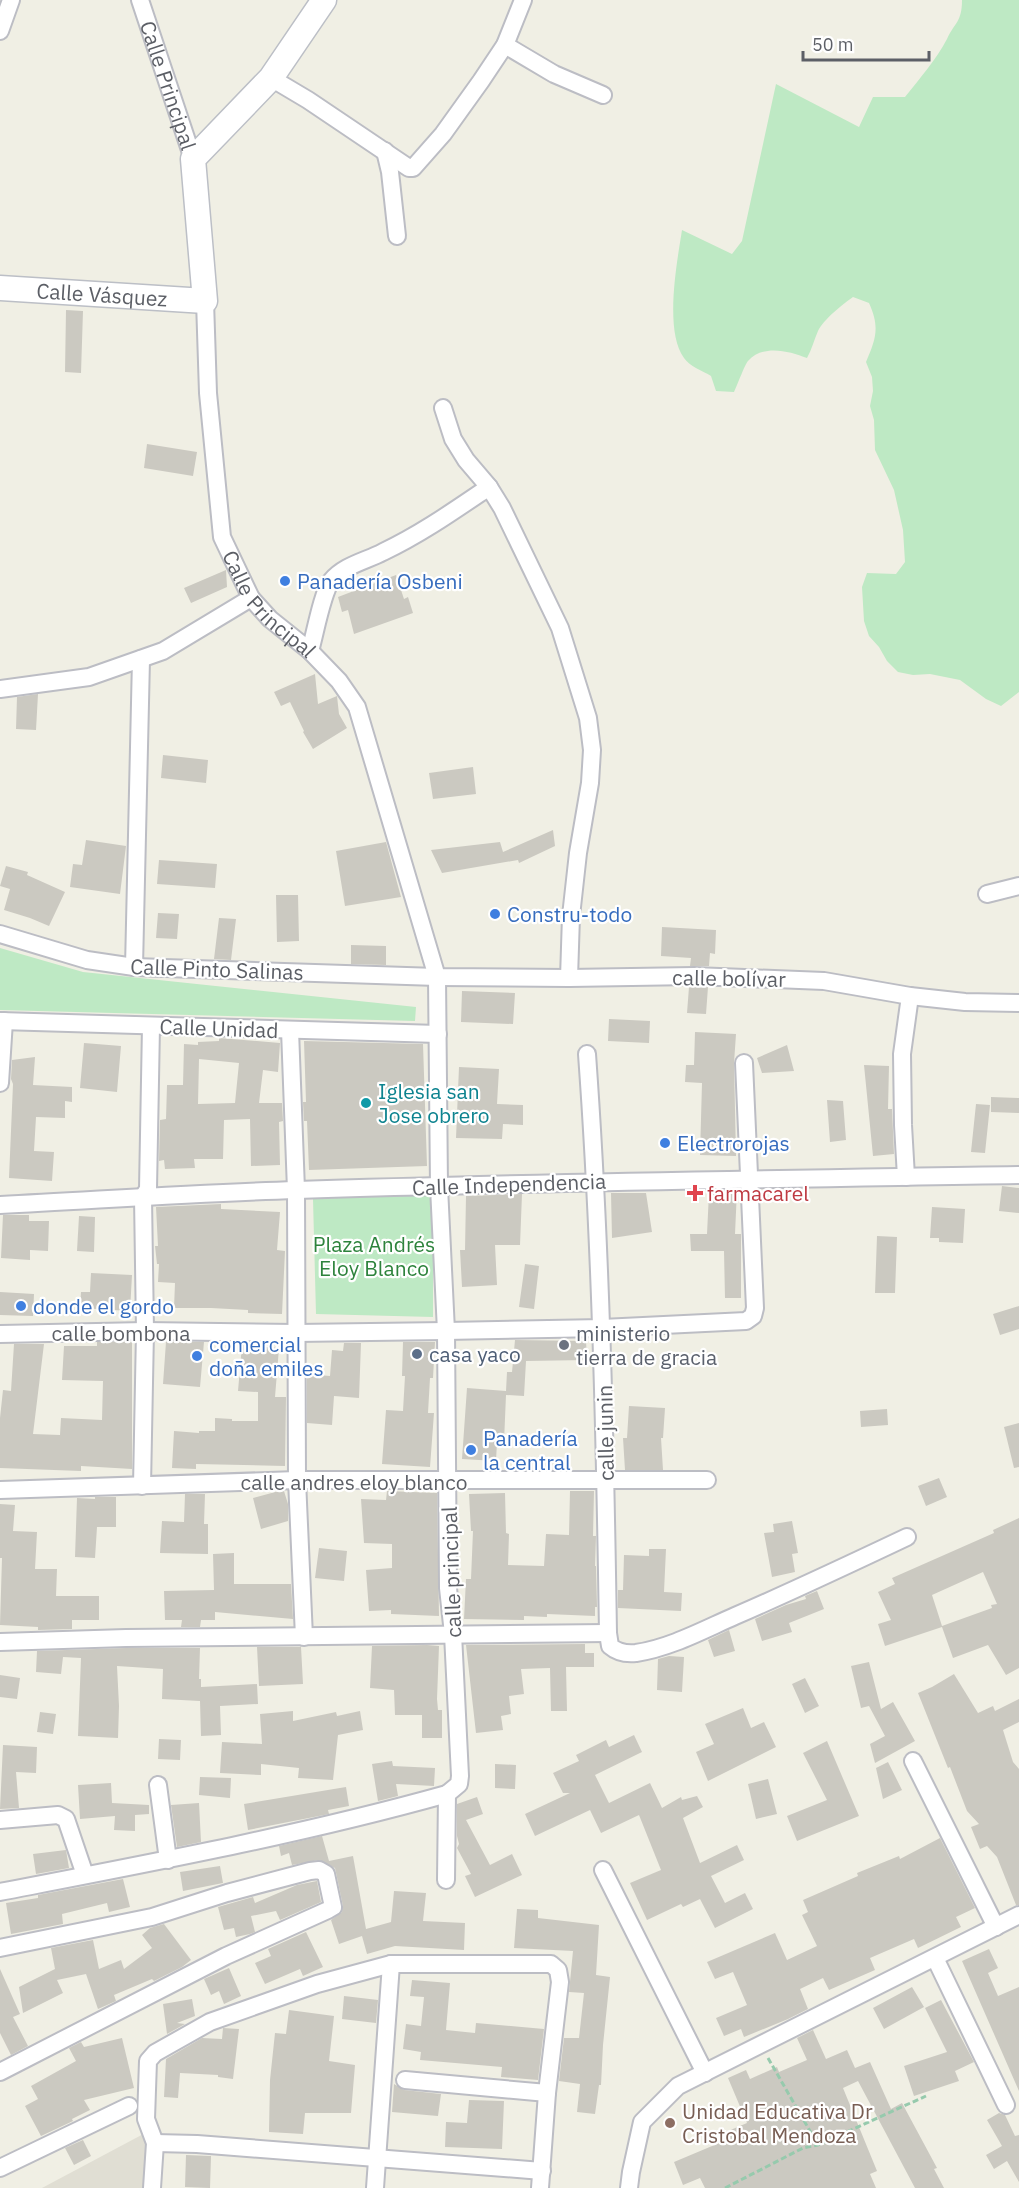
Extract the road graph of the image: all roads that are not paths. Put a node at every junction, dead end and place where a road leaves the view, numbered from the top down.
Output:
1 (11, 0) edge
2 (140, 0) edge
3 (324, 0) edge
4 (523, 0) edge
5 (0, 31) edge
6 (505, 45) junction
7 (271, 78) junction
8 (603, 95) dead end
9 (385, 151) junction
10 (193, 159) junction
11 (397, 236) dead end
12 (0, 288) edge
13 (205, 301) junction
14 (443, 408) dead end
15 (489, 487) junction
16 (251, 598) junction
17 (310, 651) junction
18 (141, 659) junction
19 (0, 689) edge
20 (1019, 886) edge
21 (987, 894) dead end
22 (0, 934) edge
23 (134, 967) junction
24 (437, 977) junction
25 (569, 978) junction
26 (910, 996) junction
27 (1019, 1003) edge
28 (2, 1021) edge
29 (151, 1026) junction
30 (290, 1030) junction
31 (438, 1034) junction
32 (587, 1054) dead end
33 (744, 1063) dead end
34 (0, 1083) edge
35 (1019, 1175) edge
36 (906, 1177) junction
37 (596, 1181) junction
38 (748, 1181) junction
39 (439, 1187) junction
40 (296, 1190) junction
41 (143, 1197) junction
42 (0, 1205) edge
43 (602, 1328) junction
44 (146, 1331) junction
45 (446, 1331) junction
46 (296, 1333) junction
47 (0, 1334) edge
48 (297, 1480) junction
49 (448, 1480) junction
50 (606, 1480) junction
51 (707, 1480) dead end
52 (142, 1486) junction
53 (0, 1490) edge
54 (907, 1538) dead end
55 (608, 1633) junction
56 (453, 1634) junction
57 (304, 1637) junction
58 (0, 1642) edge
59 (913, 1761) dead end
60 (158, 1785) dead end
61 (447, 1794) junction
62 (0, 1820) edge
63 (168, 1860) junction
64 (603, 1870) dead end
65 (85, 1875) junction
66 (446, 1880) dead end
67 (0, 1892) edge
68 (1019, 1915) edge
69 (996, 1927) junction
70 (0, 1948) edge
71 (935, 1958) junction
72 (391, 1964) junction
73 (0, 2072) edge
74 (705, 2073) junction
75 (405, 2080) dead end
76 (547, 2093) junction
77 (1006, 2104) dead end
78 (129, 2106) dead end
79 (155, 2143) junction
80 (377, 2157) junction
81 (0, 2168) edge
82 (541, 2180) edge
83 (152, 2188) edge
84 (375, 2188) edge
85 (629, 2188) edge

1 - 5 street
2 - 10 street, Calle Principal
3 - 7 street
4 - 6 street
6 - 8 street
6 - 9 street
7 - 9 street
7 - 10 street
9 - 11 street
10 - 13 street, Calle Principal
12 - 13 street, Calle Vásquez
13 - 16 street, Calle Principal
14 - 15 street
15 - 17 street
15 - 25 street
16 - 17 street, Calle Principal
16 - 18 street
17 - 24 street, Calle Principal
18 - 19 street
18 - 23 street
20 - 21 street
22 - 23 street, Calle Pinto Salinas
23 - 24 street, Calle Pinto Salinas
24 - 25 street, calle bolívar
24 - 31 street, Calle Principal
25 - 26 street, calle bolívar
26 - 27 street, calle bolívar
26 - 36 street
28 - 29 street, Calle Unidad
28 - 34 street
29 - 30 street, Calle Unidad
29 - 41 street
30 - 31 street, Calle Unidad
30 - 40 street
31 - 39 street, Calle Principal
32 - 37 street, calle junin
33 - 38 street
35 - 36 street, Calle Independencia
36 - 38 street, Calle Independencia
37 - 38 street, Calle Independencia
37 - 39 street, Calle Independencia
37 - 43 street, calle junin
38 - 43 street, calle bombona
39 - 40 street, Calle Independencia
39 - 45 street, calle principal
40 - 41 street, Calle Independencia
40 - 46 street
41 - 42 street, Calle Independencia
41 - 44 street
43 - 45 street, calle bombona
43 - 50 street, calle junin
44 - 46 street, calle bombona
44 - 47 street, calle bombona
44 - 52 street
45 - 46 street, calle bombona
45 - 49 street, calle principal
46 - 48 street
48 - 49 street, calle andres eloy blanco
48 - 52 street, calle andres eloy blanco
48 - 57 street
49 - 50 street, calle andres eloy blanco
49 - 56 street, calle principal
50 - 51 street, calle andres eloy blanco
50 - 55 street, calle junin
52 - 53 street, calle andres eloy blanco
54 - 55 street
55 - 56 street
56 - 57 street
56 - 61 street, calle principal
57 - 58 street
59 - 69 street
60 - 63 street
61 - 63 street
61 - 66 street, calle principal
62 - 65 street
63 - 65 street
64 - 74 street
65 - 67 street
68 - 69 street
69 - 71 street
70 - 73 street
71 - 74 street
71 - 77 street
72 - 76 street
72 - 79 street
72 - 80 street
74 - 85 street
75 - 76 street
76 - 82 street
78 - 81 street
79 - 80 street
79 - 83 street
80 - 82 street
80 - 84 street

